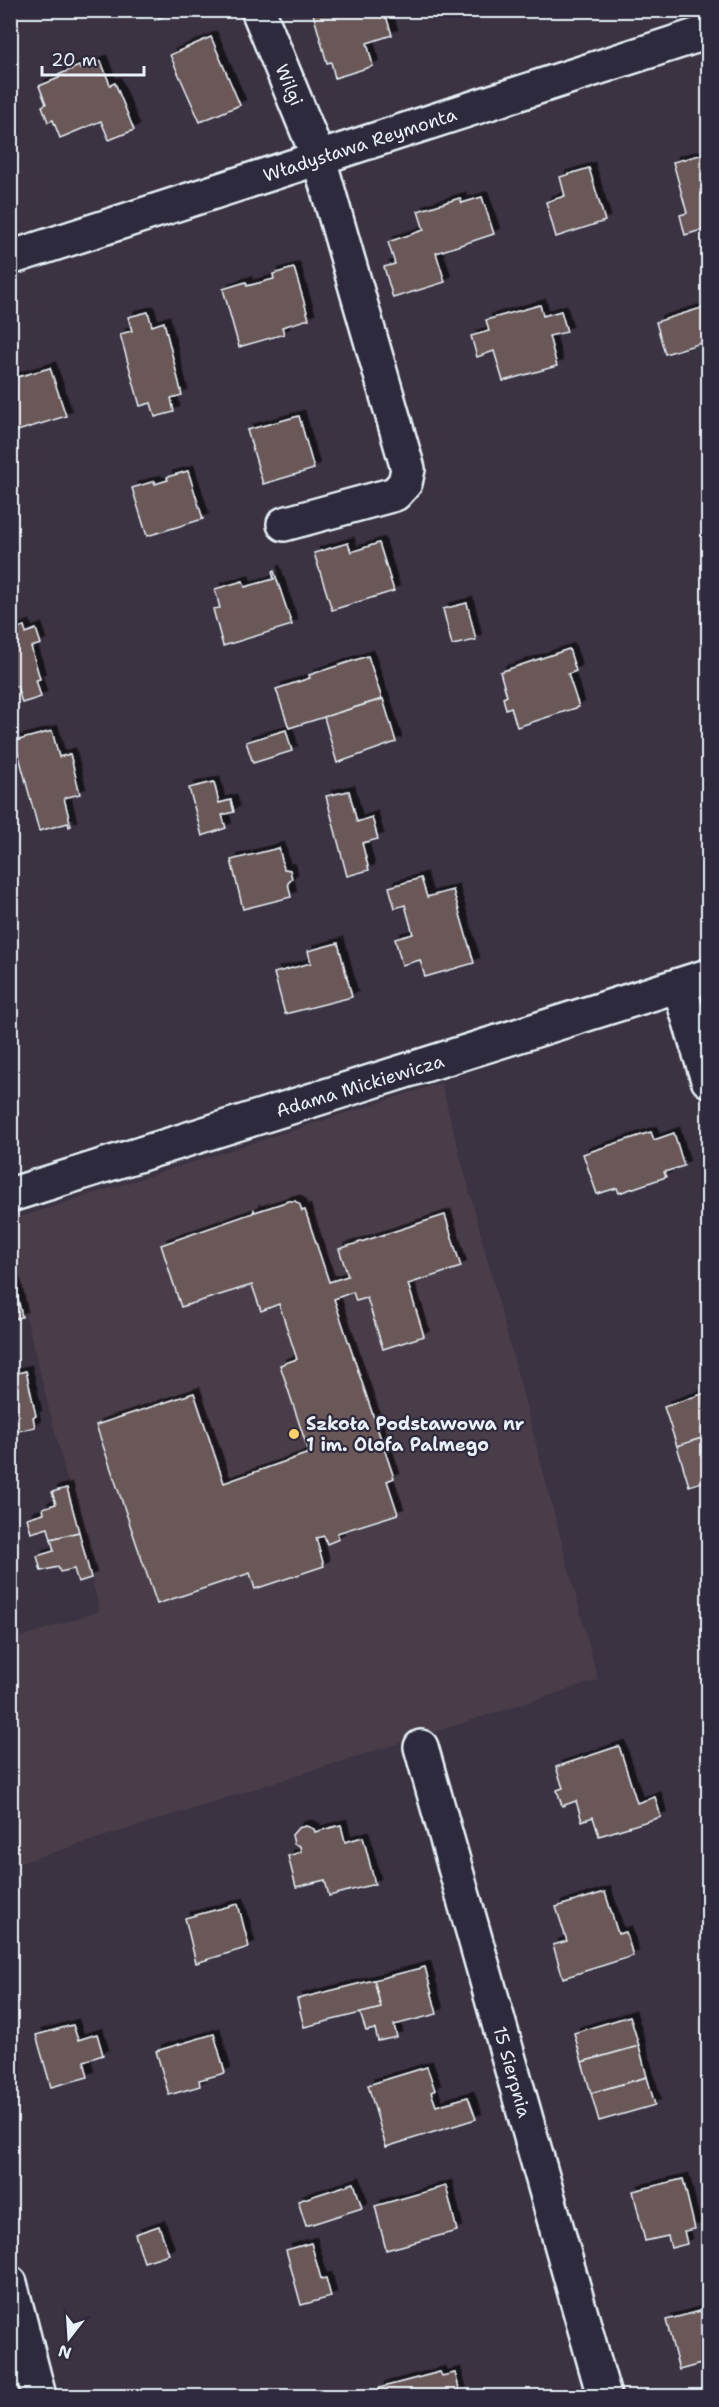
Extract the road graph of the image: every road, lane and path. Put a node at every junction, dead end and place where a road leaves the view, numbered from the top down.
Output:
1 (258, 10) edge
2 (708, 32) edge
3 (320, 159) junction
4 (10, 258) edge
5 (284, 524) dead end
6 (694, 981) edge
7 (708, 1080) edge
8 (10, 1195) edge
9 (421, 1747) dead end
10 (10, 2283) edge
11 (39, 2397) edge
12 (604, 2397) edge

1 - 3 street, Wilgi
2 - 3 street, Władysława Reymonta
3 - 4 street, Władysława Reymonta
3 - 5 street, Wilgi
6 - 7 street
6 - 8 street, Adama Mickiewicza
9 - 12 street, 15 Sierpnia
10 - 11 street

